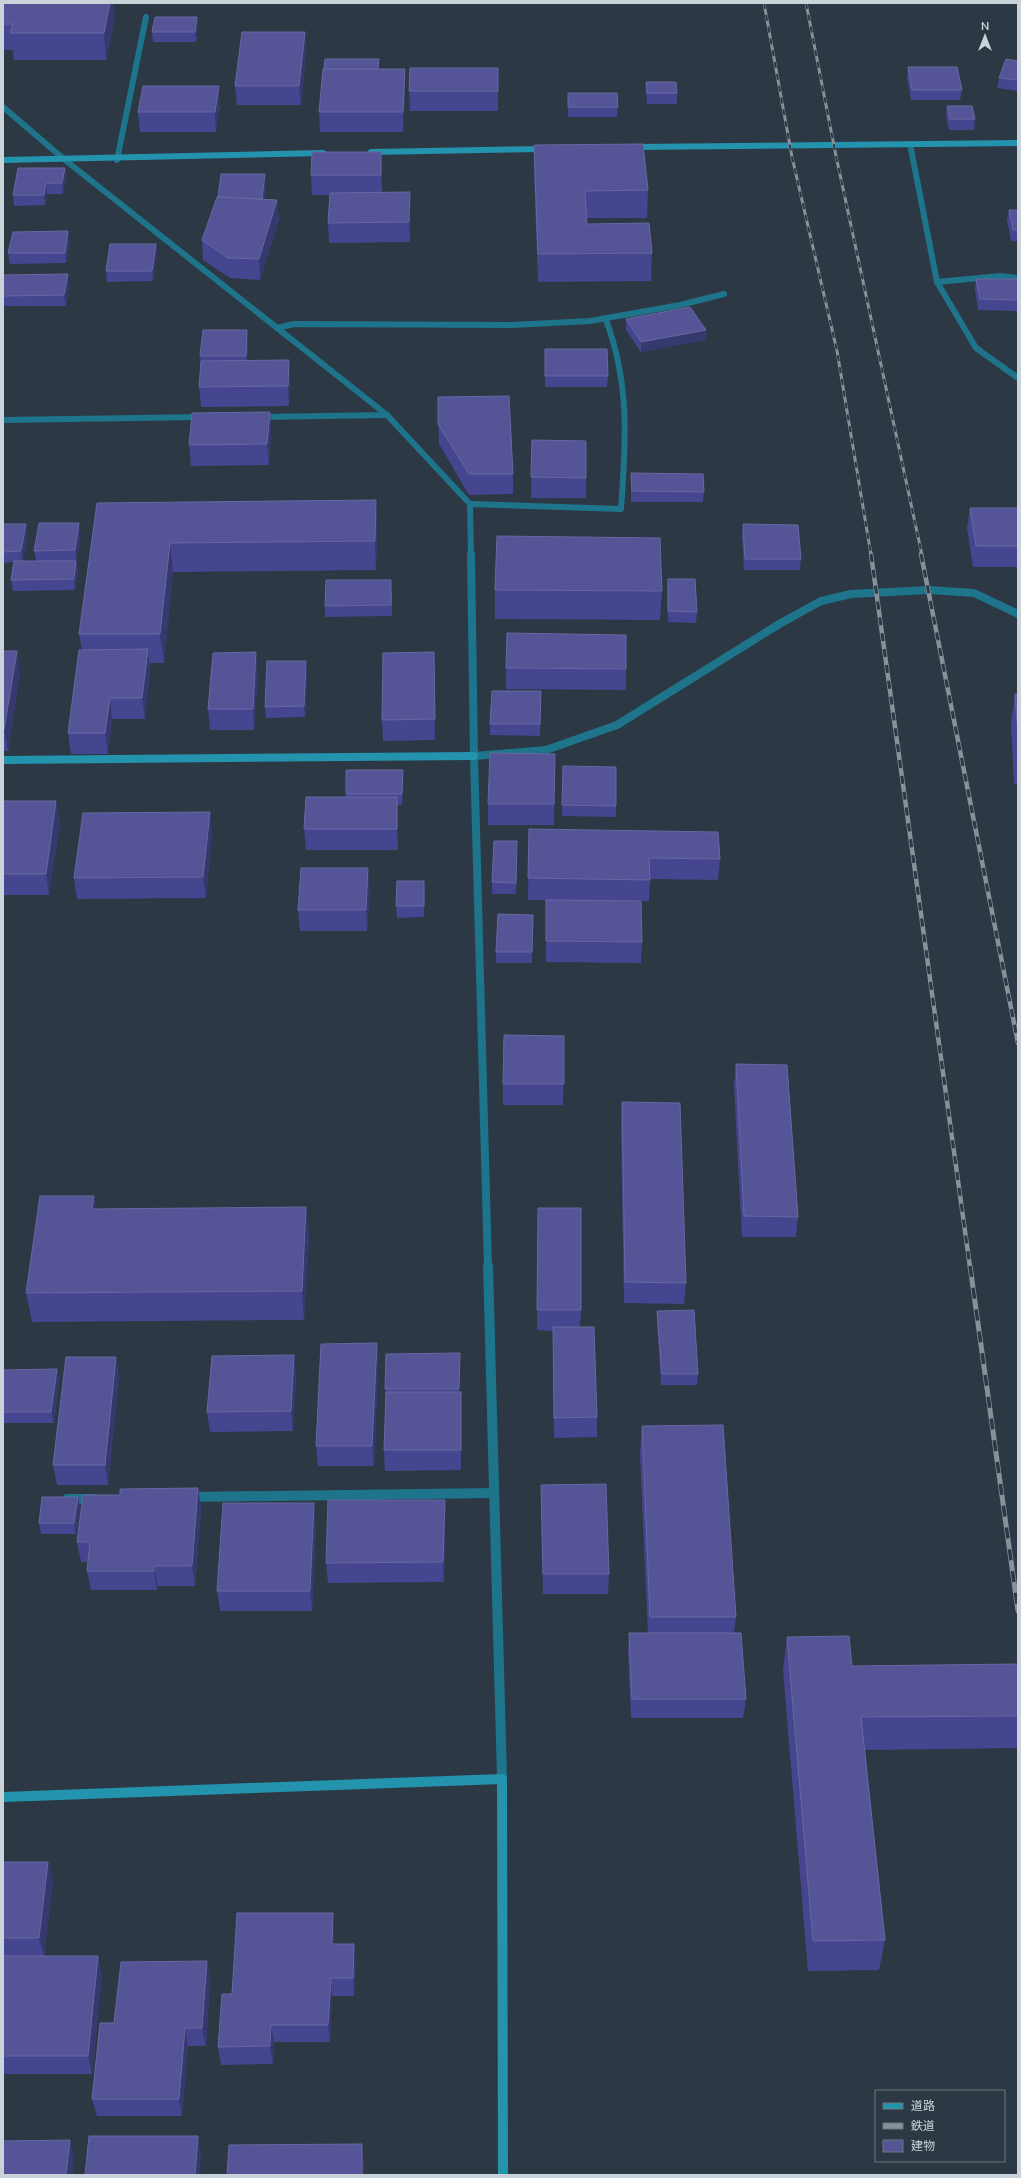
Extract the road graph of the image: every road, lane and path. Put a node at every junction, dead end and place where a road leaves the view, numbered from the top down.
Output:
1 (146, 17) dead end
2 (3, 107) edge
3 (1018, 143) edge
4 (910, 144) junction
5 (624, 147) edge
6 (552, 149) edge
7 (362, 152) edge
8 (330, 153) edge
9 (3, 160) edge
10 (64, 160) junction
11 (117, 160) junction
12 (1018, 278) edge
13 (937, 282) junction
14 (724, 294) dead end
15 (606, 320) junction
16 (277, 328) junction
17 (1018, 378) edge
18 (387, 415) junction
19 (207, 417) edge
20 (254, 417) edge
21 (3, 420) edge
22 (470, 504) junction
23 (1018, 614) edge
24 (474, 756) junction
25 (3, 760) edge
26 (494, 1493) junction
27 (180, 1497) edge
28 (101, 1498) edge
29 (54, 1499) edge
30 (502, 1779) junction
31 (3, 1797) edge
32 (503, 2175) edge

1 - 11 street
2 - 10 street
3 - 4 street
4 - 5 street
4 - 13 street
6 - 7 street
8 - 11 street
9 - 10 street
10 - 11 street
10 - 16 street
12 - 13 street
13 - 17 street
14 - 15 street
15 - 16 street
15 - 22 street
16 - 18 street
18 - 20 street
18 - 22 street
19 - 21 street
22 - 24 street
23 - 24 street
24 - 25 street
24 - 26 street
26 - 27 street
26 - 30 street
28 - 29 street
30 - 31 street
30 - 32 street

